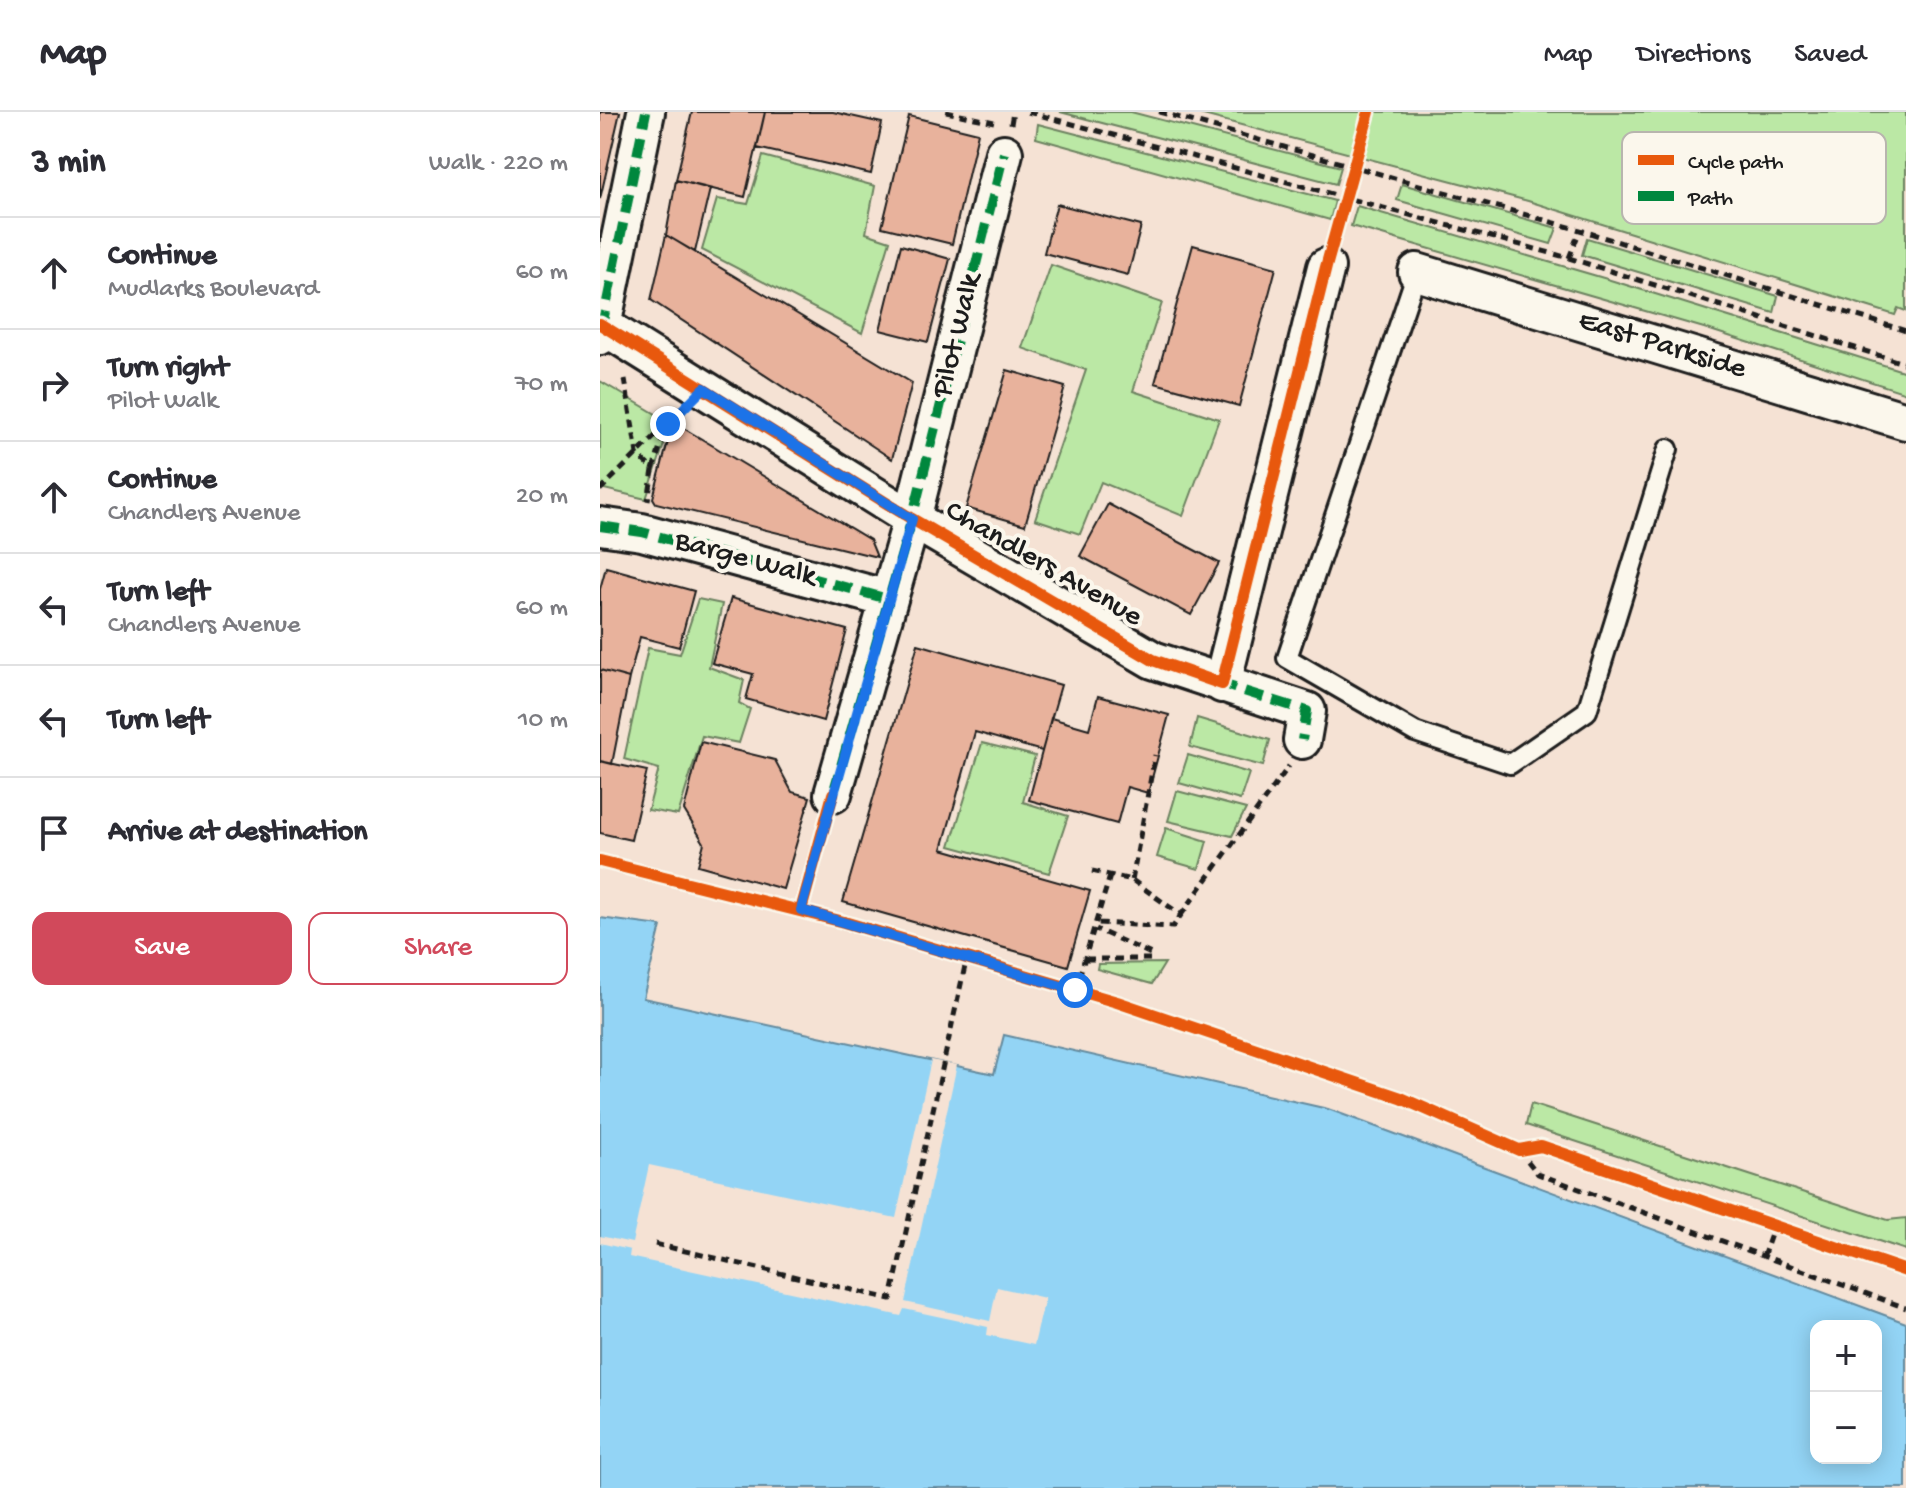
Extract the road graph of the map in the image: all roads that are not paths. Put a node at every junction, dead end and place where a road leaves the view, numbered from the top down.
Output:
1 (646, 112) edge
2 (1007, 139) road end
3 (1326, 267) dead end
4 (1417, 272) joint
5 (605, 330) edge
6 (1906, 421) edge
7 (1668, 449) dead end
8 (912, 519) junction
9 (600, 526) edge
10 (888, 599) junction
11 (1222, 684) junction
12 (1304, 726) road end
13 (833, 794) dead end

1 - 5 street
2 - 8 street, Pilot Walk
3 - 11 street
4 - 6 street, East Parkside
4 - 7 lane
5 - 8 street, Chandlers Avenue
8 - 10 street, Chandlers Avenue
8 - 11 street, Chandlers Avenue
9 - 10 street, Barge Walk
10 - 13 street
11 - 12 street, Chandlers Avenue

